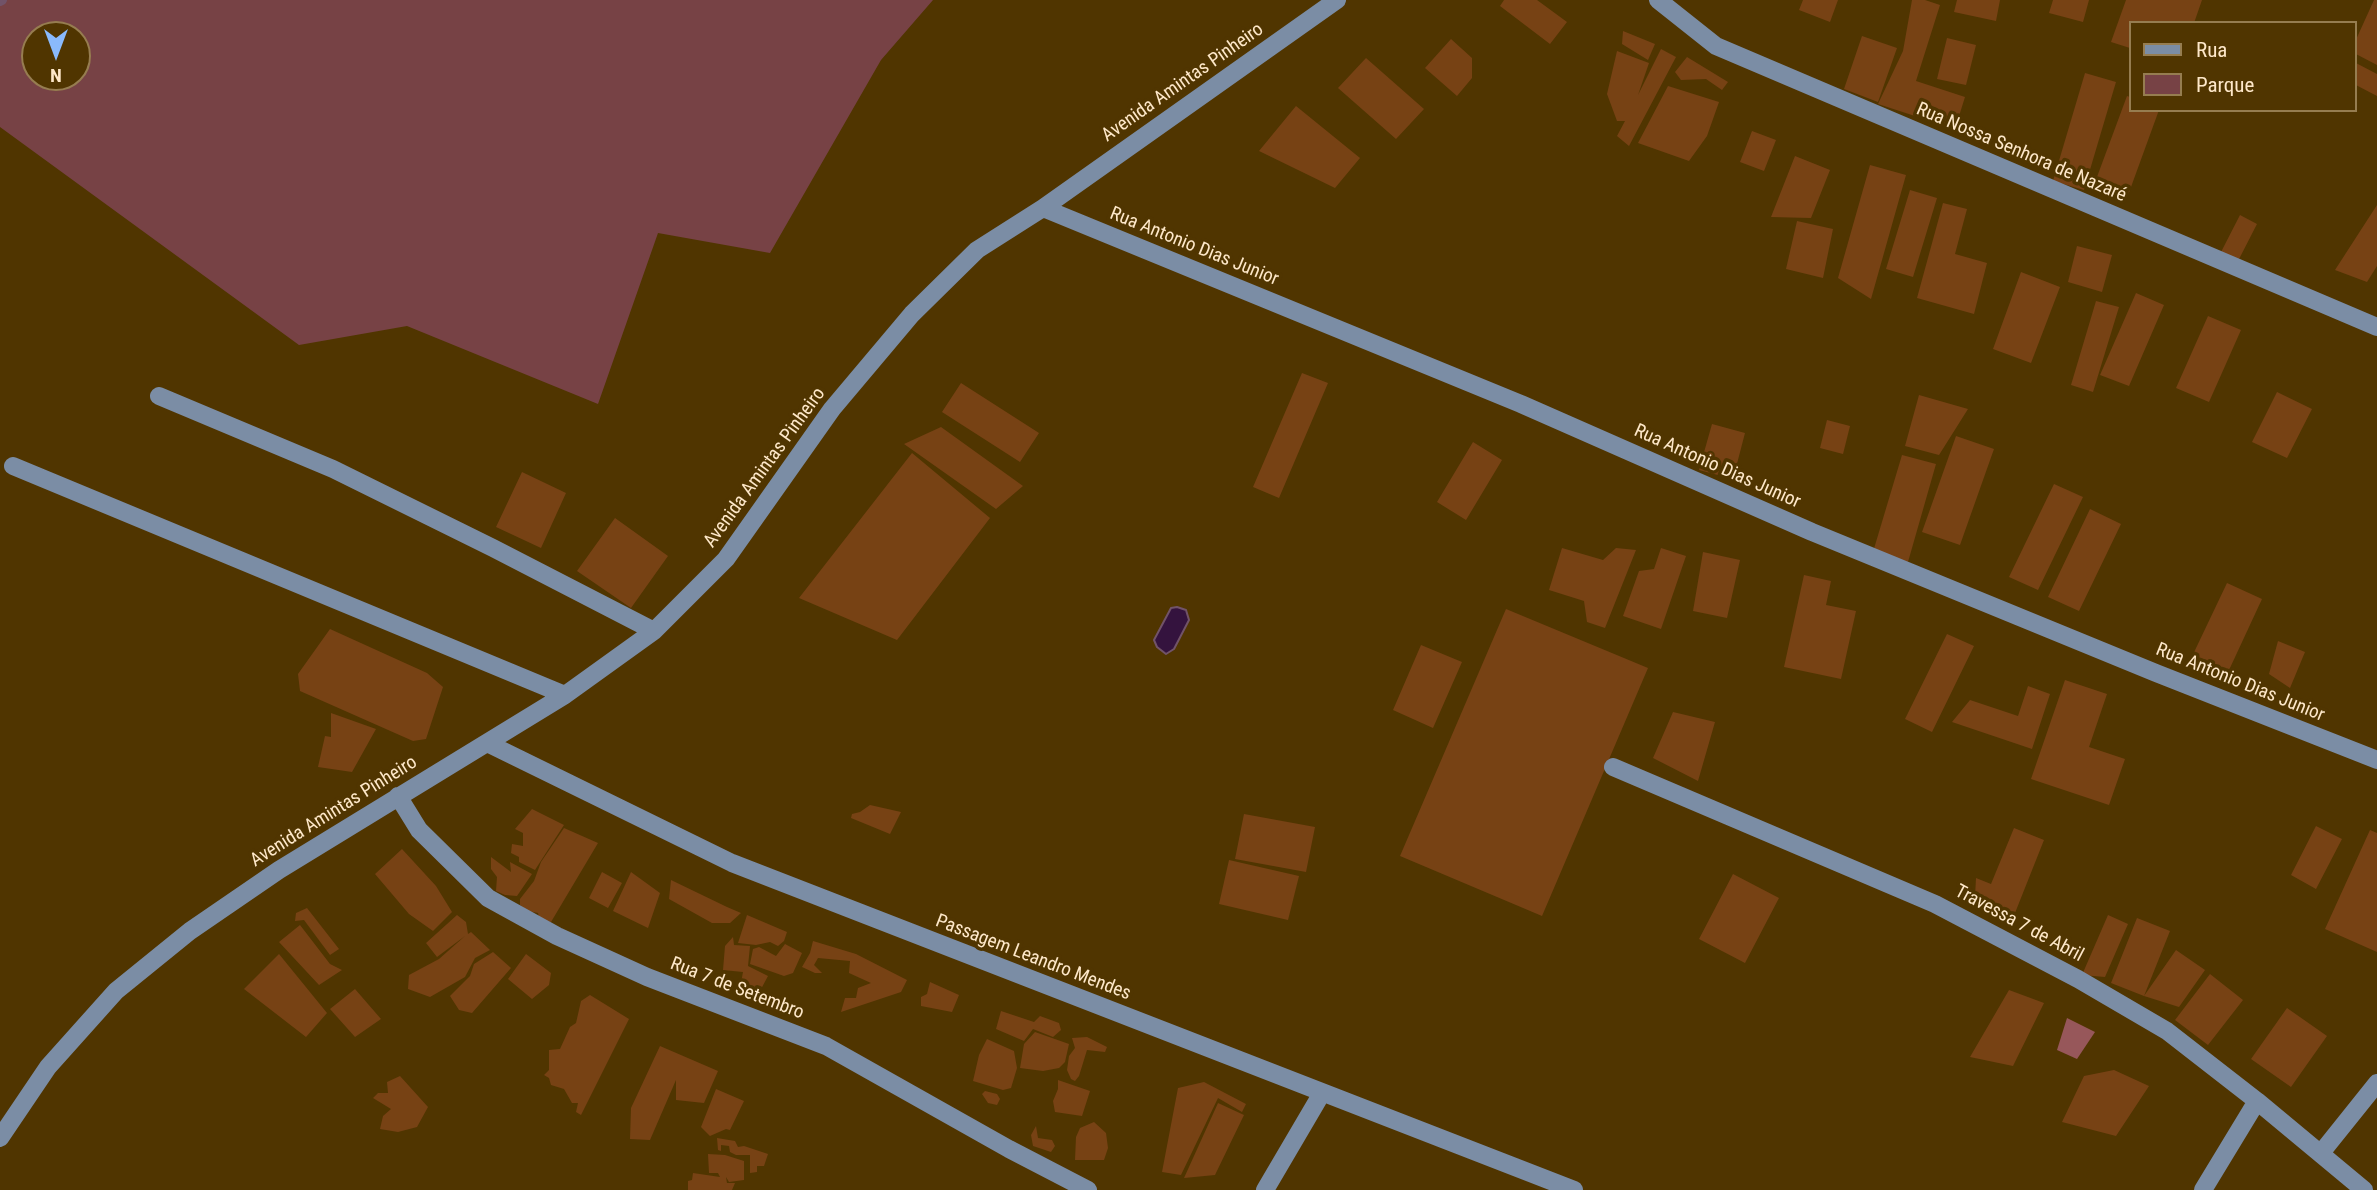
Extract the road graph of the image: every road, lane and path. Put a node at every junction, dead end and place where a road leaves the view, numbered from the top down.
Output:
1 (1337, 0) edge
2 (1658, 0) edge
3 (1043, 208) junction
4 (2377, 327) edge
5 (159, 396) dead end
6 (13, 466) dead end
7 (654, 631) junction
8 (565, 695) junction
9 (486, 743) junction
10 (2377, 760) edge
11 (1612, 767) dead end
12 (398, 796) junction
13 (2377, 1083) edge
14 (1322, 1093) junction
15 (2257, 1101) junction
16 (0, 1138) edge
17 (2321, 1153) junction
18 (1088, 1190) edge
19 (1265, 1190) edge
20 (1574, 1190) edge
21 (2203, 1190) edge
22 (2364, 1190) edge

1 - 3 street, Avenida Amintas Pinheiro
2 - 4 street, Rua Nossa Senhora de Nazaré
3 - 7 street, Avenida Amintas Pinheiro
3 - 10 street, Rua Antonio Dias Junior
5 - 7 street
6 - 8 street
7 - 8 street, Avenida Amintas Pinheiro
8 - 9 street, Avenida Amintas Pinheiro
9 - 12 street, Avenida Amintas Pinheiro
9 - 14 street, Passagem Leandro Mendes
11 - 15 street, Travessa 7 de Abril
12 - 16 street, Avenida Amintas Pinheiro
12 - 18 street, Rua 7 de Setembro
13 - 17 street
14 - 19 street
14 - 20 street, Passagem Leandro Mendes
15 - 17 street, Travessa 7 de Abril
15 - 21 street
17 - 22 street, Travessa 7 de Abril

